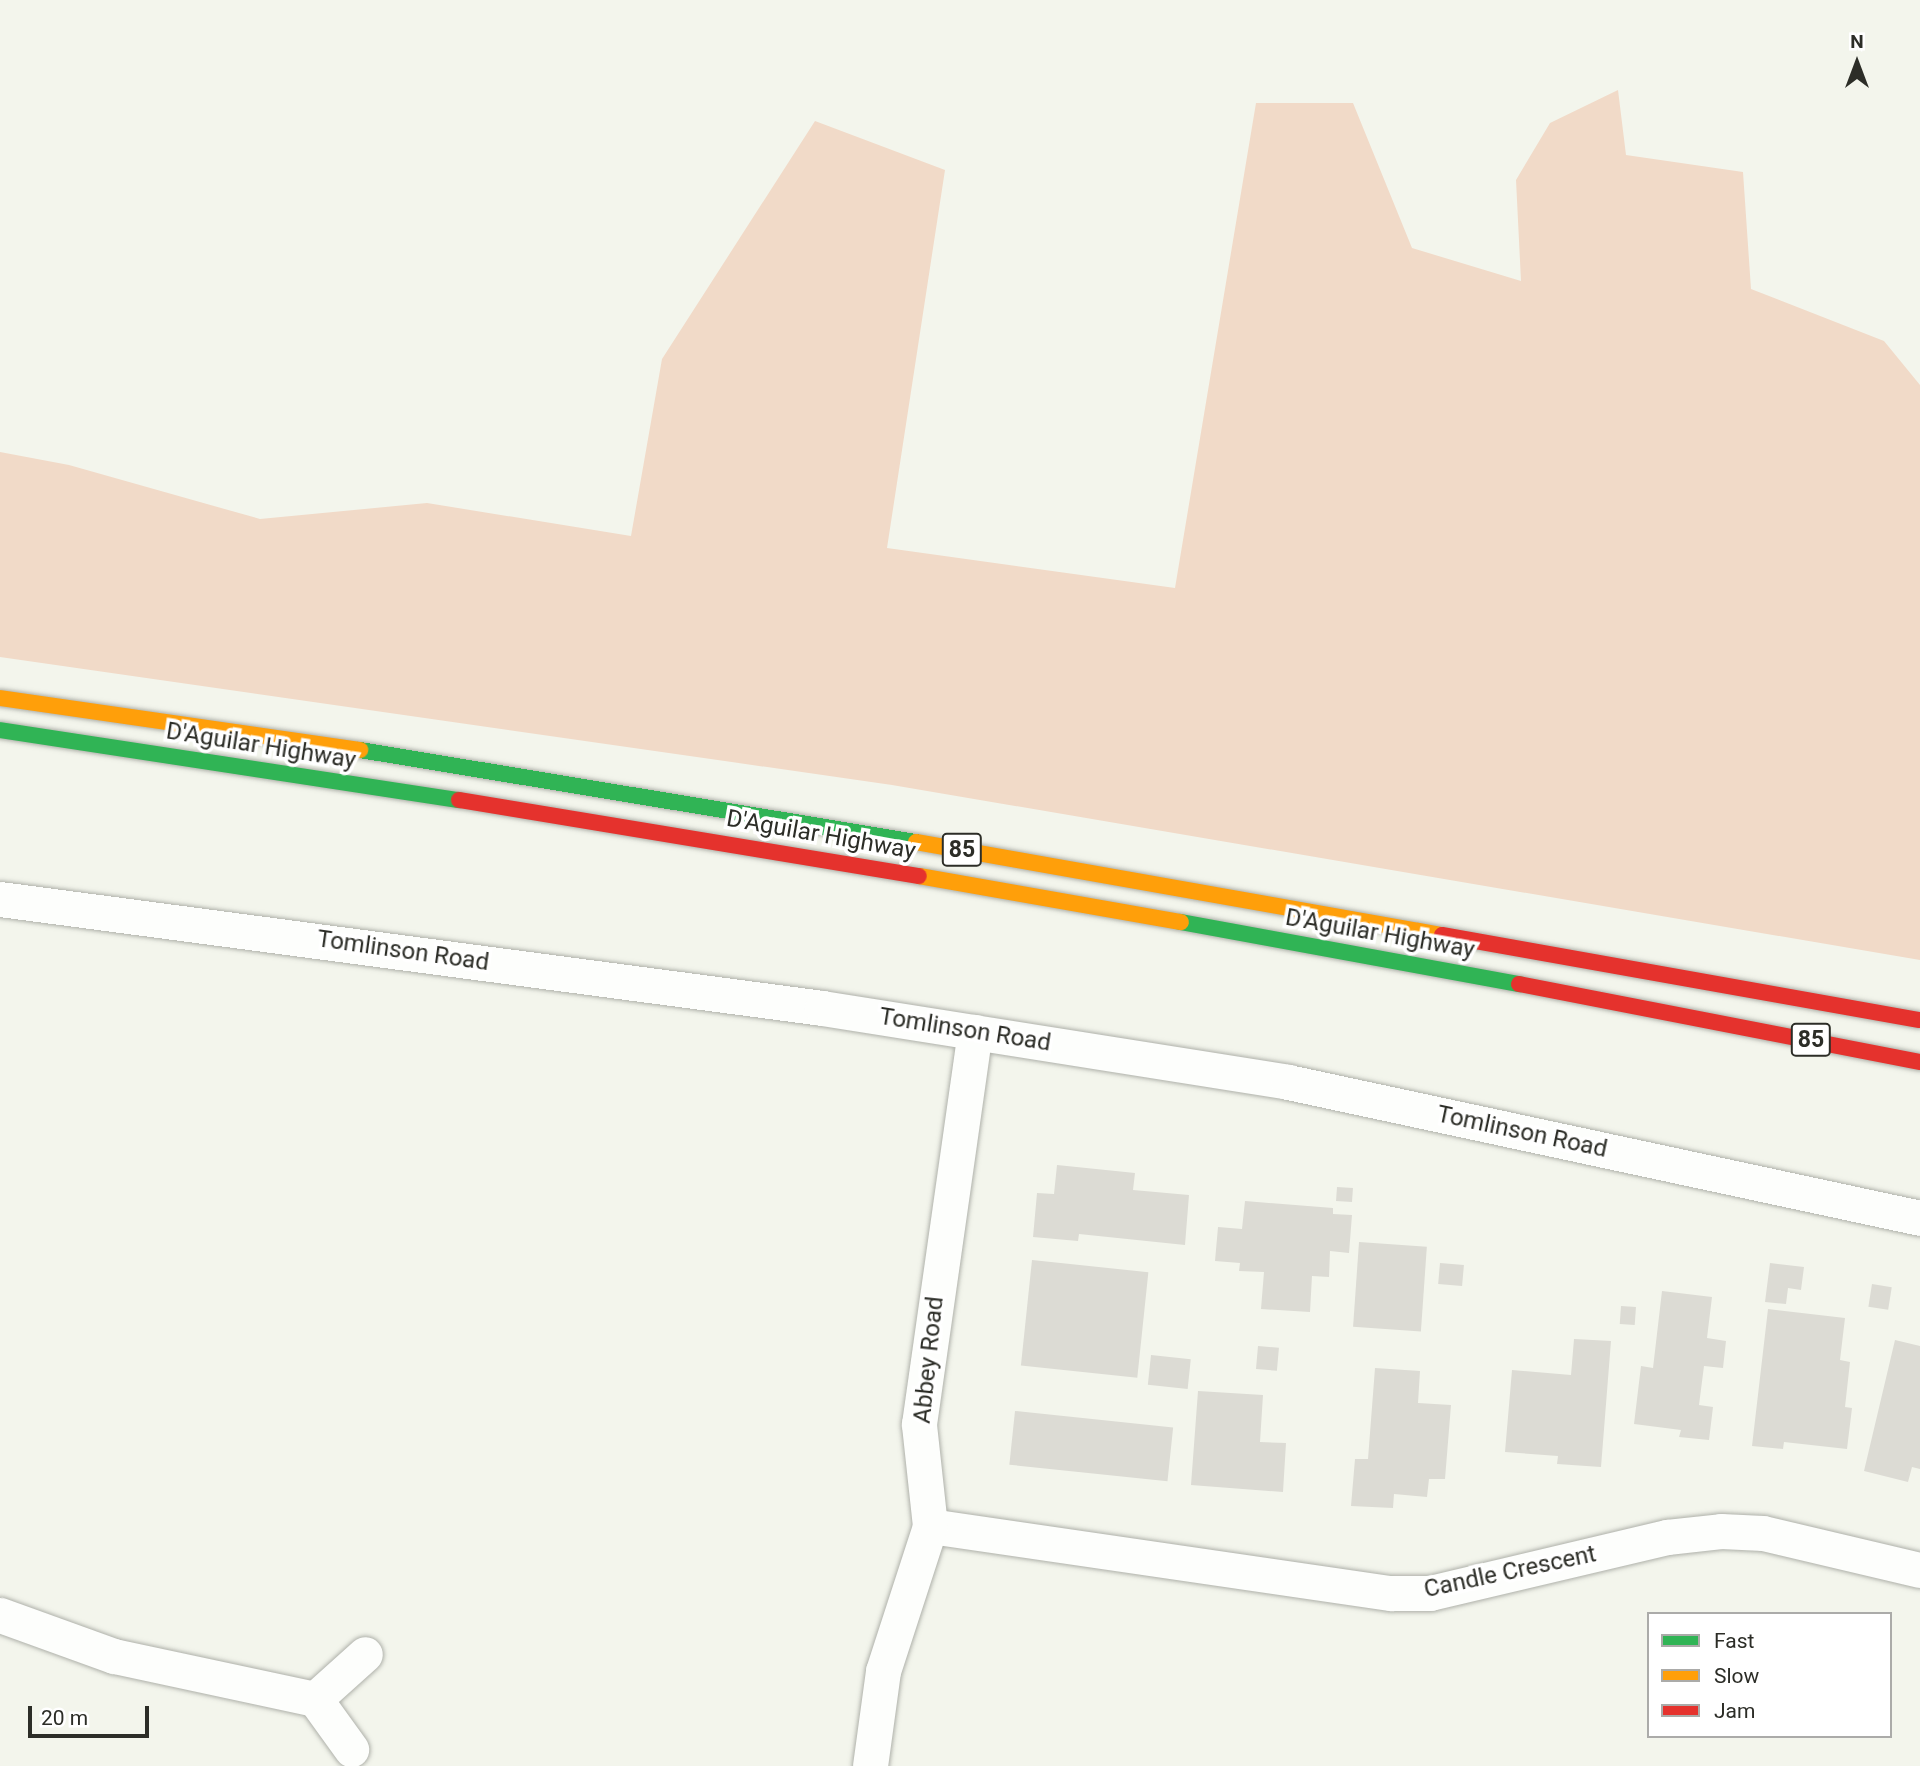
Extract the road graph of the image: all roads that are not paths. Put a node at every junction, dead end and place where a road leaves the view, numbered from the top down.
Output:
1 (0, 698) edge
2 (0, 730) edge
3 (0, 899) edge
4 (1920, 1020) edge
5 (975, 1032) junction
6 (1920, 1062) edge
7 (1920, 1218) edge
8 (930, 1526) junction
9 (1920, 1570) edge
10 (0, 1615) edge
11 (365, 1654) dead end
12 (314, 1699) junction
13 (351, 1749) dead end
14 (870, 1766) edge

1 - 4 highway, D'Aguilar Highway / 85
2 - 6 highway, D'Aguilar Highway / 85
3 - 5 street, Tomlinson Road
5 - 7 street, Tomlinson Road
5 - 8 street, Abbey Road
8 - 9 street, Candle Crescent
8 - 14 street, Abbey Road
10 - 12 street
11 - 12 street
12 - 13 street

